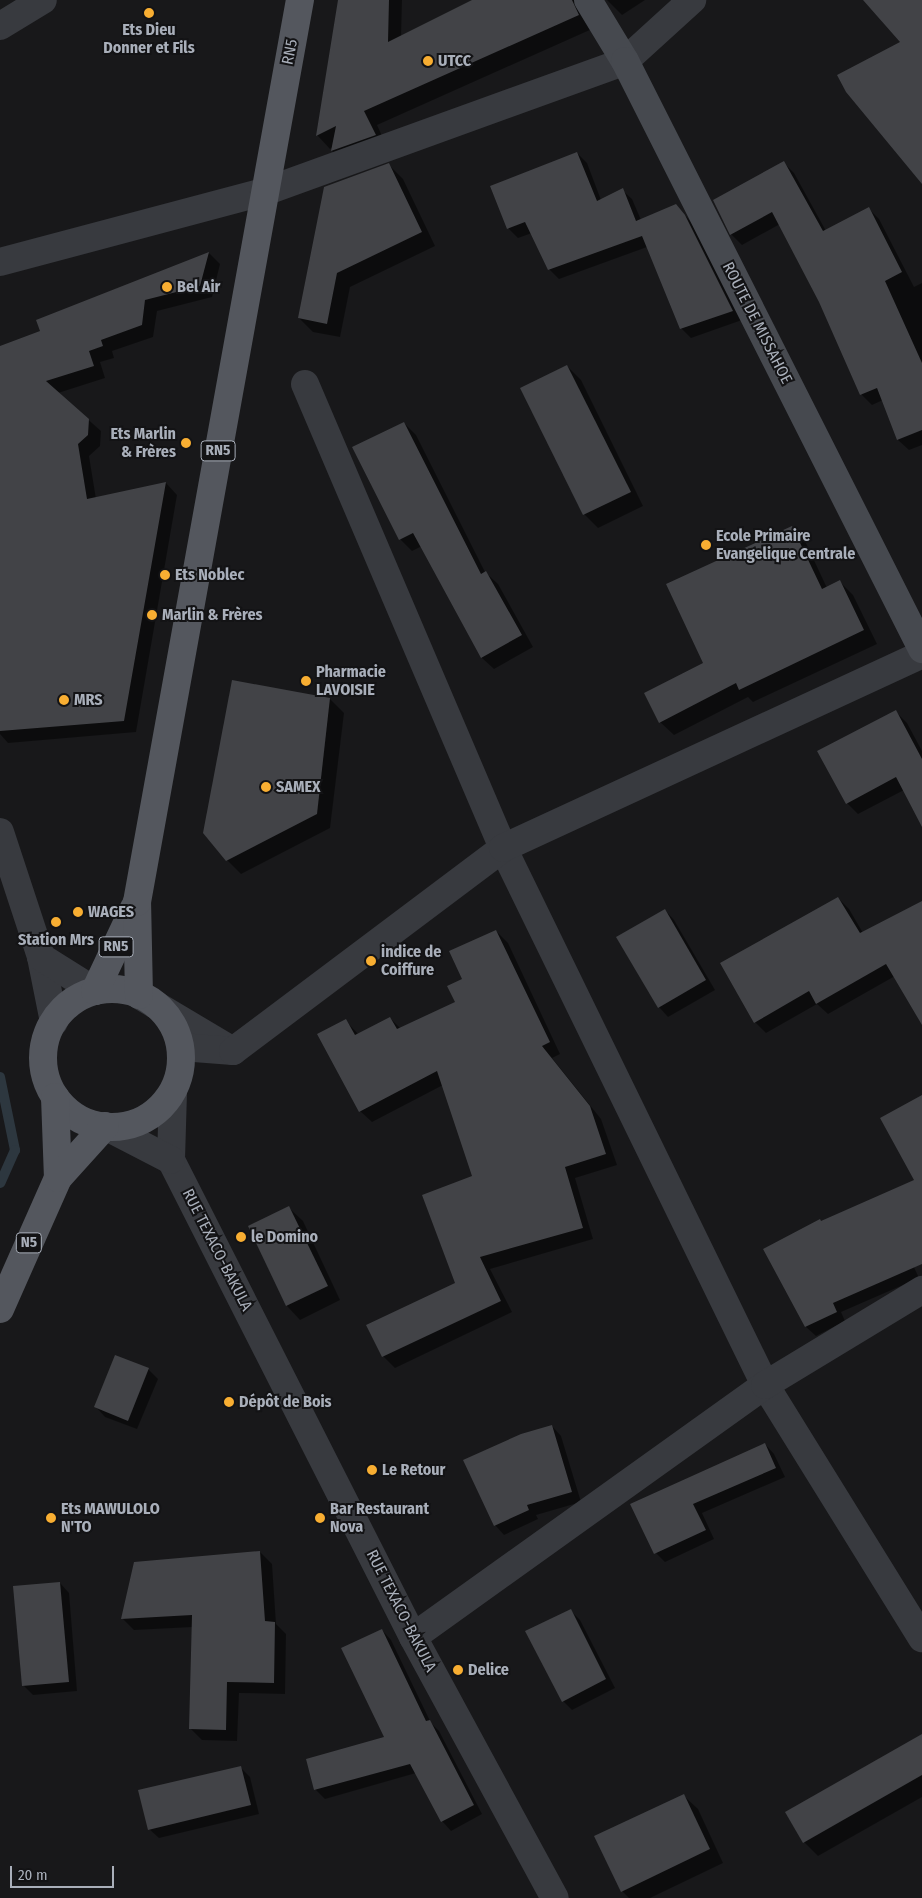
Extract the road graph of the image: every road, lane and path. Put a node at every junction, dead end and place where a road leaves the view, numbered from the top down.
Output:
1 (43, 0) edge
2 (300, 0) edge
3 (588, 0) edge
4 (692, 0) edge
5 (0, 26) edge
6 (625, 61) junction
7 (264, 192) junction
8 (0, 262) edge
9 (305, 384) dead end
10 (922, 649) edge
11 (922, 654) edge
12 (0, 832) edge
13 (503, 848) junction
14 (137, 902) junction
15 (41, 957) junction
16 (95, 991) junction
17 (139, 995) junction
18 (54, 1022) junction
19 (180, 1047) junction
20 (233, 1051) junction
21 (173, 1092) junction
22 (55, 1098) junction
23 (104, 1126) junction
24 (171, 1160) junction
25 (58, 1178) junction
26 (922, 1290) edge
27 (0, 1309) edge
28 (765, 1385) junction
29 (413, 1637) junction
30 (922, 1638) edge
31 (554, 1898) edge

1 - 5 street
2 - 7 main road, RN5 / RN5
3 - 6 main road, ROUTE DE MISSAHOE
4 - 6 street
6 - 7 street
6 - 10 main road, ROUTE DE MISSAHOE
7 - 8 street
7 - 14 main road, RN5 / RN5
9 - 13 street
11 - 13 street
12 - 15 street
13 - 20 street
13 - 28 street
14 - 16 main road, RN5 / RN5
14 - 17 main road, RN5 / RN5
15 - 16 street
15 - 18 street
16 - 17 main road
16 - 18 main road
17 - 19 main road
17 - 20 street
18 - 22 main road
19 - 20 street
19 - 21 main road
21 - 23 main road
21 - 24 street, RUE TEXACO-BAKULA
22 - 23 main road
22 - 25 main road, N5
23 - 24 street
23 - 25 main road, N5
24 - 29 street, RUE TEXACO-BAKULA
25 - 27 main road, N5
26 - 28 street
28 - 29 street
28 - 30 street
29 - 31 street, RUE TEXACO-BAKULA

